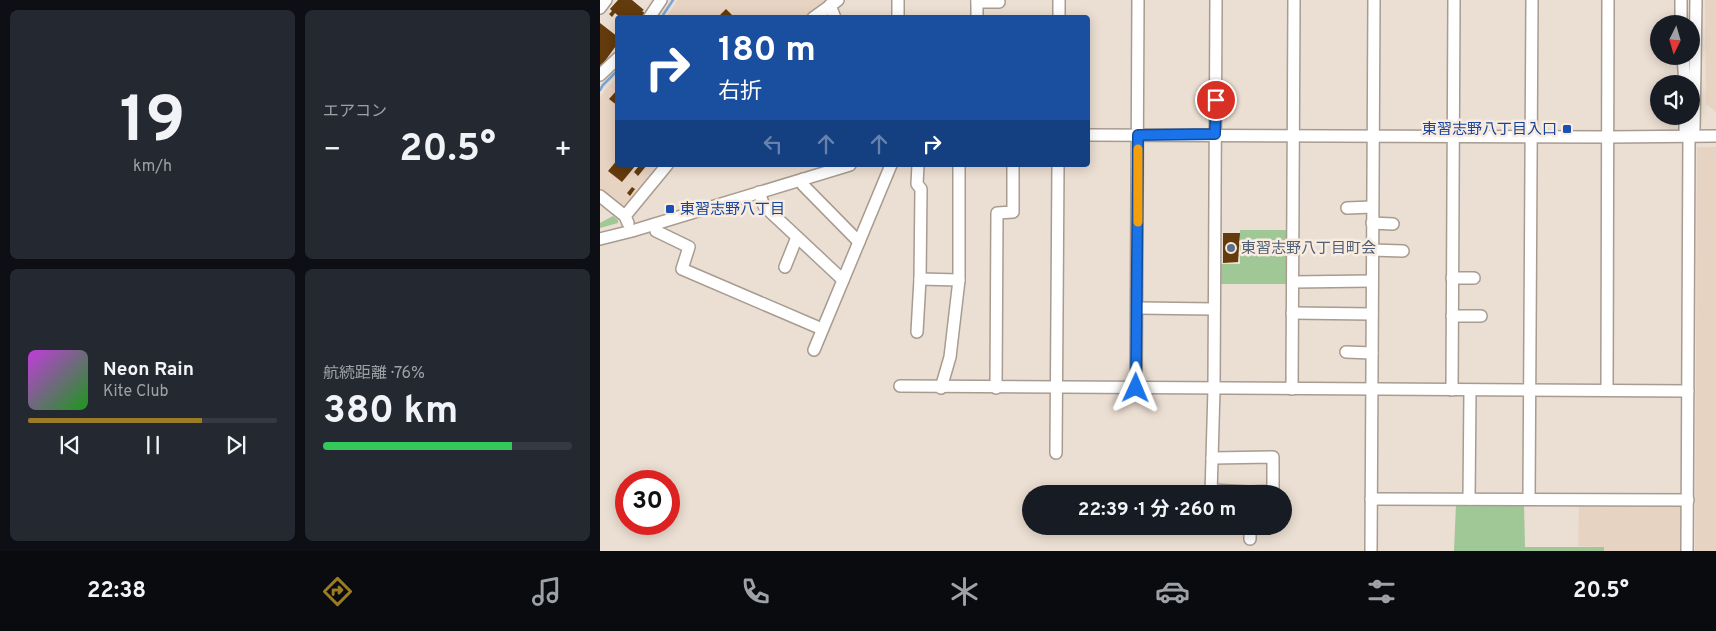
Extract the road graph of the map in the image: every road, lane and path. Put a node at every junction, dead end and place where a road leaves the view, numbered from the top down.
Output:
1 (606, 0) edge
2 (662, 0) edge
3 (898, 0) edge
4 (1059, 0) edge
5 (1138, 0) edge
6 (1216, 0) edge
7 (1294, 0) edge
8 (1374, 0) edge
9 (1454, 0) edge
10 (1532, 0) edge
11 (1608, 0) edge
12 (1681, 0) edge
13 (1696, 0) edge
14 (977, 1) edge
15 (999, 2) dead end
16 (834, 3) edge
17 (600, 8) edge
18 (651, 15) edge
19 (817, 15) edge
20 (898, 15) edge
21 (977, 15) edge
22 (1059, 15) edge
23 (1681, 15) edge
24 (615, 61) edge
25 (600, 75) edge
26 (1684, 125) edge
27 (1090, 134) edge
28 (1215, 134) junction
29 (1138, 135) junction
30 (1293, 135) junction
31 (1373, 136) junction
32 (1453, 136) junction
33 (1530, 136) junction
34 (1689, 136) junction
35 (1716, 136) edge
36 (1608, 137) junction
37 (665, 167) edge
38 (843, 167) edge
39 (890, 167) edge
40 (918, 167) edge
41 (959, 167) edge
42 (1013, 167) edge
43 (1058, 167) edge
44 (802, 179) junction
45 (759, 192) junction
46 (600, 196) edge
47 (1372, 207) junction
48 (1347, 208) dead end
49 (625, 216) junction
50 (1372, 223) junction
51 (656, 224) junction
52 (1393, 224) dead end
53 (632, 231) junction
54 (798, 237) junction
55 (600, 239) edge
56 (859, 242) junction
57 (1372, 250) junction
58 (1403, 251) dead end
59 (785, 267) dead end
60 (1452, 278) junction
61 (1474, 278) dead end
62 (920, 279) junction
63 (843, 280) junction
64 (959, 280) junction
65 (1372, 281) junction
66 (1293, 282) junction
67 (1137, 308) junction
68 (1214, 309) junction
69 (1292, 314) junction
70 (1372, 314) junction
71 (1452, 316) junction
72 (1481, 316) dead end
73 (822, 329) junction
74 (916, 332) dead end
75 (814, 350) dead end
76 (1346, 352) dead end
77 (1372, 353) junction
78 (900, 386) dead end
79 (941, 388) junction
80 (996, 388) junction
81 (1056, 388) junction
82 (1136, 388) junction
83 (1214, 389) junction
84 (1292, 389) junction
85 (1372, 390) junction
86 (1452, 390) junction
87 (1470, 390) junction
88 (1529, 390) junction
89 (1607, 390) junction
90 (1688, 391) junction
91 (1056, 453) dead end
92 (1212, 458) junction
93 (1211, 485) edge
94 (1273, 485) edge
95 (1371, 499) junction
96 (1469, 499) junction
97 (1529, 499) junction
98 (1688, 500) junction
99 (1250, 535) edge
100 (1250, 540) dead end
101 (1371, 551) edge
102 (1687, 551) edge

1 - 17 street
2 - 18 street
3 - 20 street
4 - 22 street
5 - 29 street
6 - 28 street
7 - 30 street
8 - 31 street
9 - 32 street
10 - 33 street
11 - 36 street
12 - 23 street
13 - 34 street
14 - 15 street
14 - 21 street
16 - 19 street
24 - 25 street
26 - 34 street
27 - 29 street
28 - 29 street
28 - 30 street
28 - 68 street
29 - 67 street
30 - 31 street
30 - 66 street
31 - 32 street
31 - 47 street
32 - 33 street
32 - 60 street
33 - 36 street
33 - 88 street
34 - 35 street
34 - 36 street
34 - 90 street
36 - 89 street
37 - 49 street
38 - 44 street
39 - 56 street
40 - 62 street
41 - 64 street
42 - 80 street
43 - 81 street
44 - 45 street
44 - 56 street
45 - 51 street
45 - 54 street
46 - 49 street
47 - 48 street
47 - 50 street
49 - 53 street
50 - 52 street
50 - 57 street
51 - 53 street
51 - 73 street
53 - 55 street
54 - 59 street
54 - 63 street
56 - 63 street
57 - 58 street
57 - 65 street
60 - 61 street
60 - 71 street
62 - 64 street
62 - 74 street
63 - 73 street
64 - 79 street
65 - 66 street
65 - 70 street
66 - 69 street
67 - 68 street
67 - 82 street
68 - 83 street
69 - 70 street
69 - 84 street
70 - 77 street
71 - 72 street
71 - 86 street
73 - 75 street
76 - 77 street
77 - 85 street
78 - 79 street
79 - 80 street
80 - 81 street
81 - 82 street
81 - 91 street
82 - 83 street
83 - 84 street
83 - 92 street
84 - 85 street
85 - 86 street
85 - 95 street
86 - 87 street
87 - 88 street
87 - 96 street
88 - 89 street
88 - 97 street
89 - 90 street
90 - 98 street
92 - 93 street
92 - 94 street
95 - 96 street
95 - 101 street
96 - 97 street
97 - 98 street
98 - 102 street
99 - 100 street

